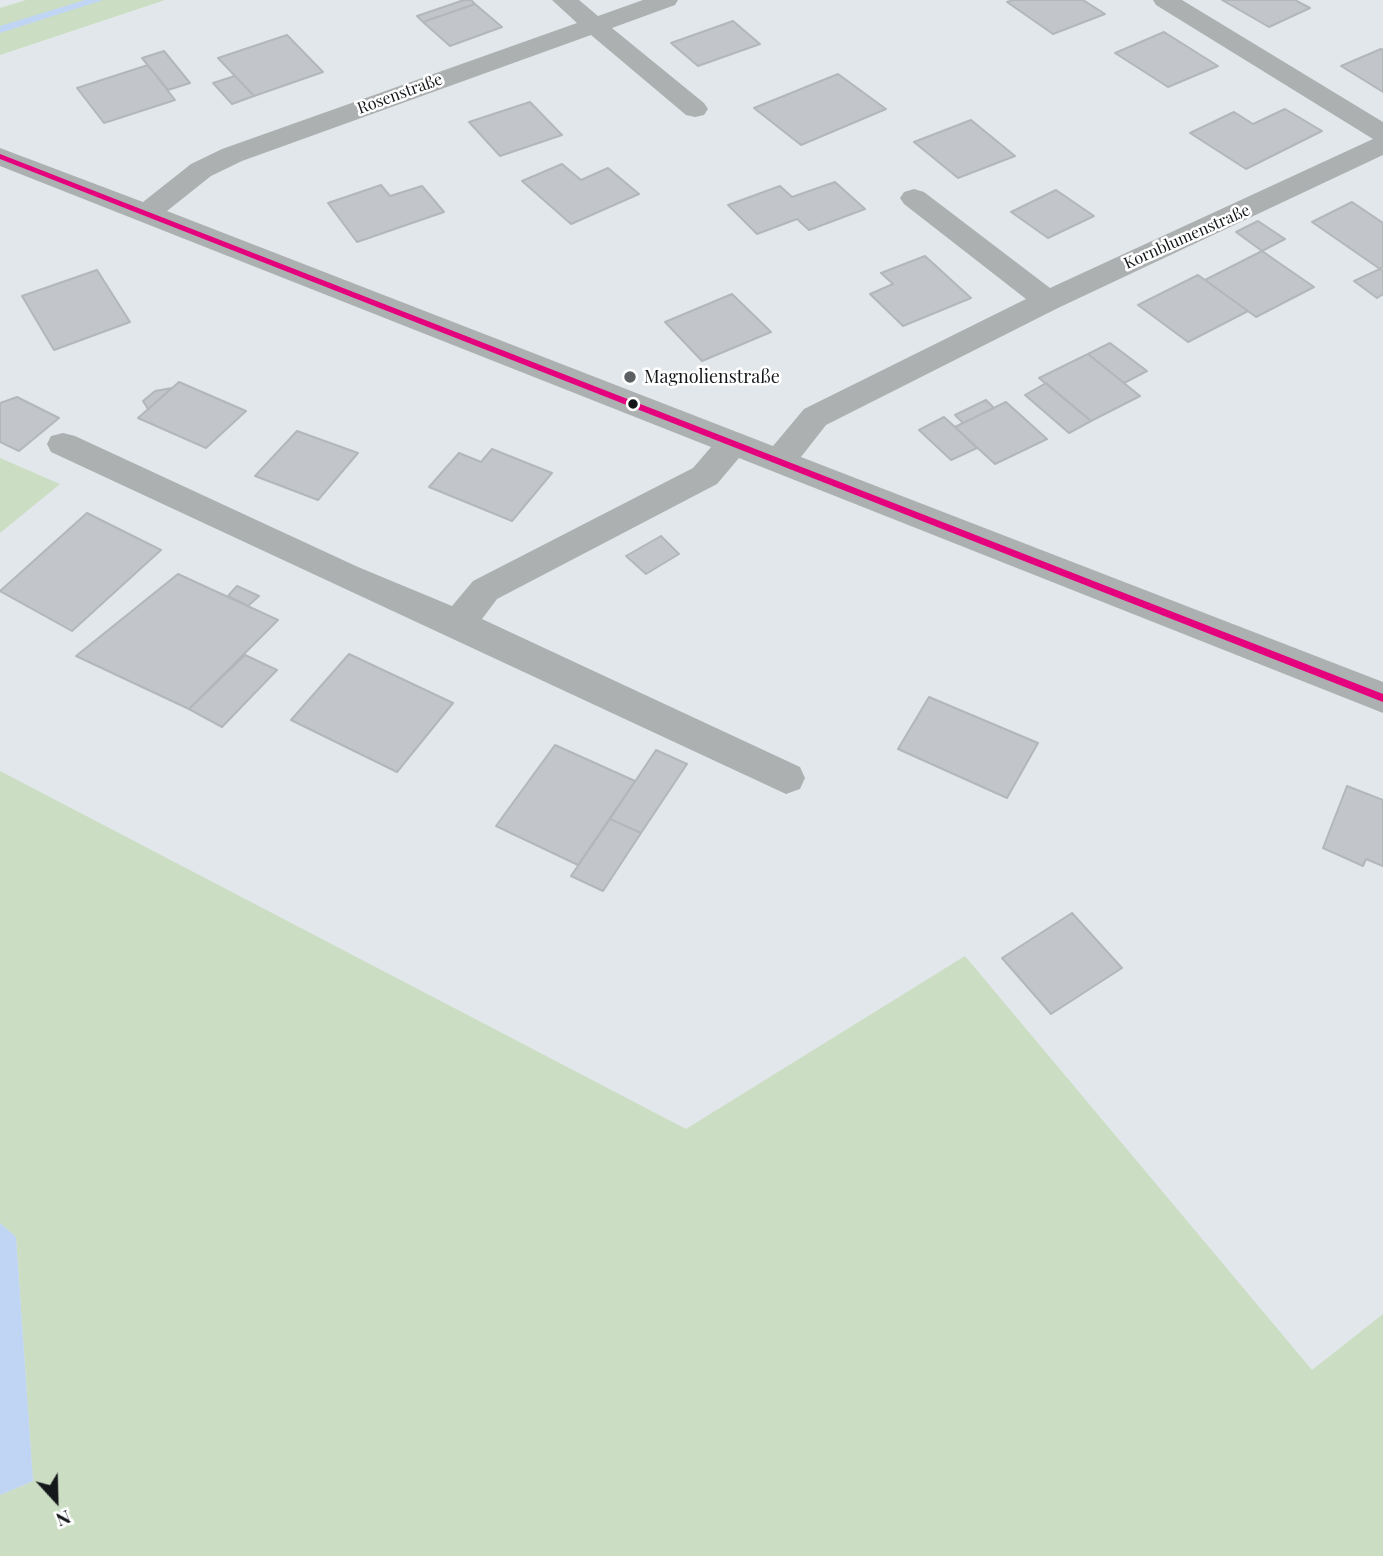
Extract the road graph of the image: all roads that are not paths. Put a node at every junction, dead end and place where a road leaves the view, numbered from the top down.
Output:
1 (564, 0) edge
2 (666, 0) edge
3 (1165, 0) edge
4 (594, 25) junction
5 (695, 109) dead end
6 (1383, 134) edge
7 (1383, 145) edge
8 (0, 156) edge
9 (914, 198) dead end
10 (147, 213) junction
11 (1047, 301) junction
12 (734, 442) junction
13 (63, 444) dead end
14 (780, 460) junction
15 (458, 624) junction
16 (1383, 698) edge
17 (786, 778) dead end

1 - 4 street
2 - 4 street, Rosenstraße
3 - 6 street
4 - 5 street
4 - 10 street, Rosenstraße
7 - 11 street, Kornblumenstraße
8 - 10 street
9 - 11 street
10 - 12 street
11 - 14 street, Kornblumenstraße
12 - 14 street
12 - 15 street
13 - 15 street
14 - 16 street
15 - 17 street

